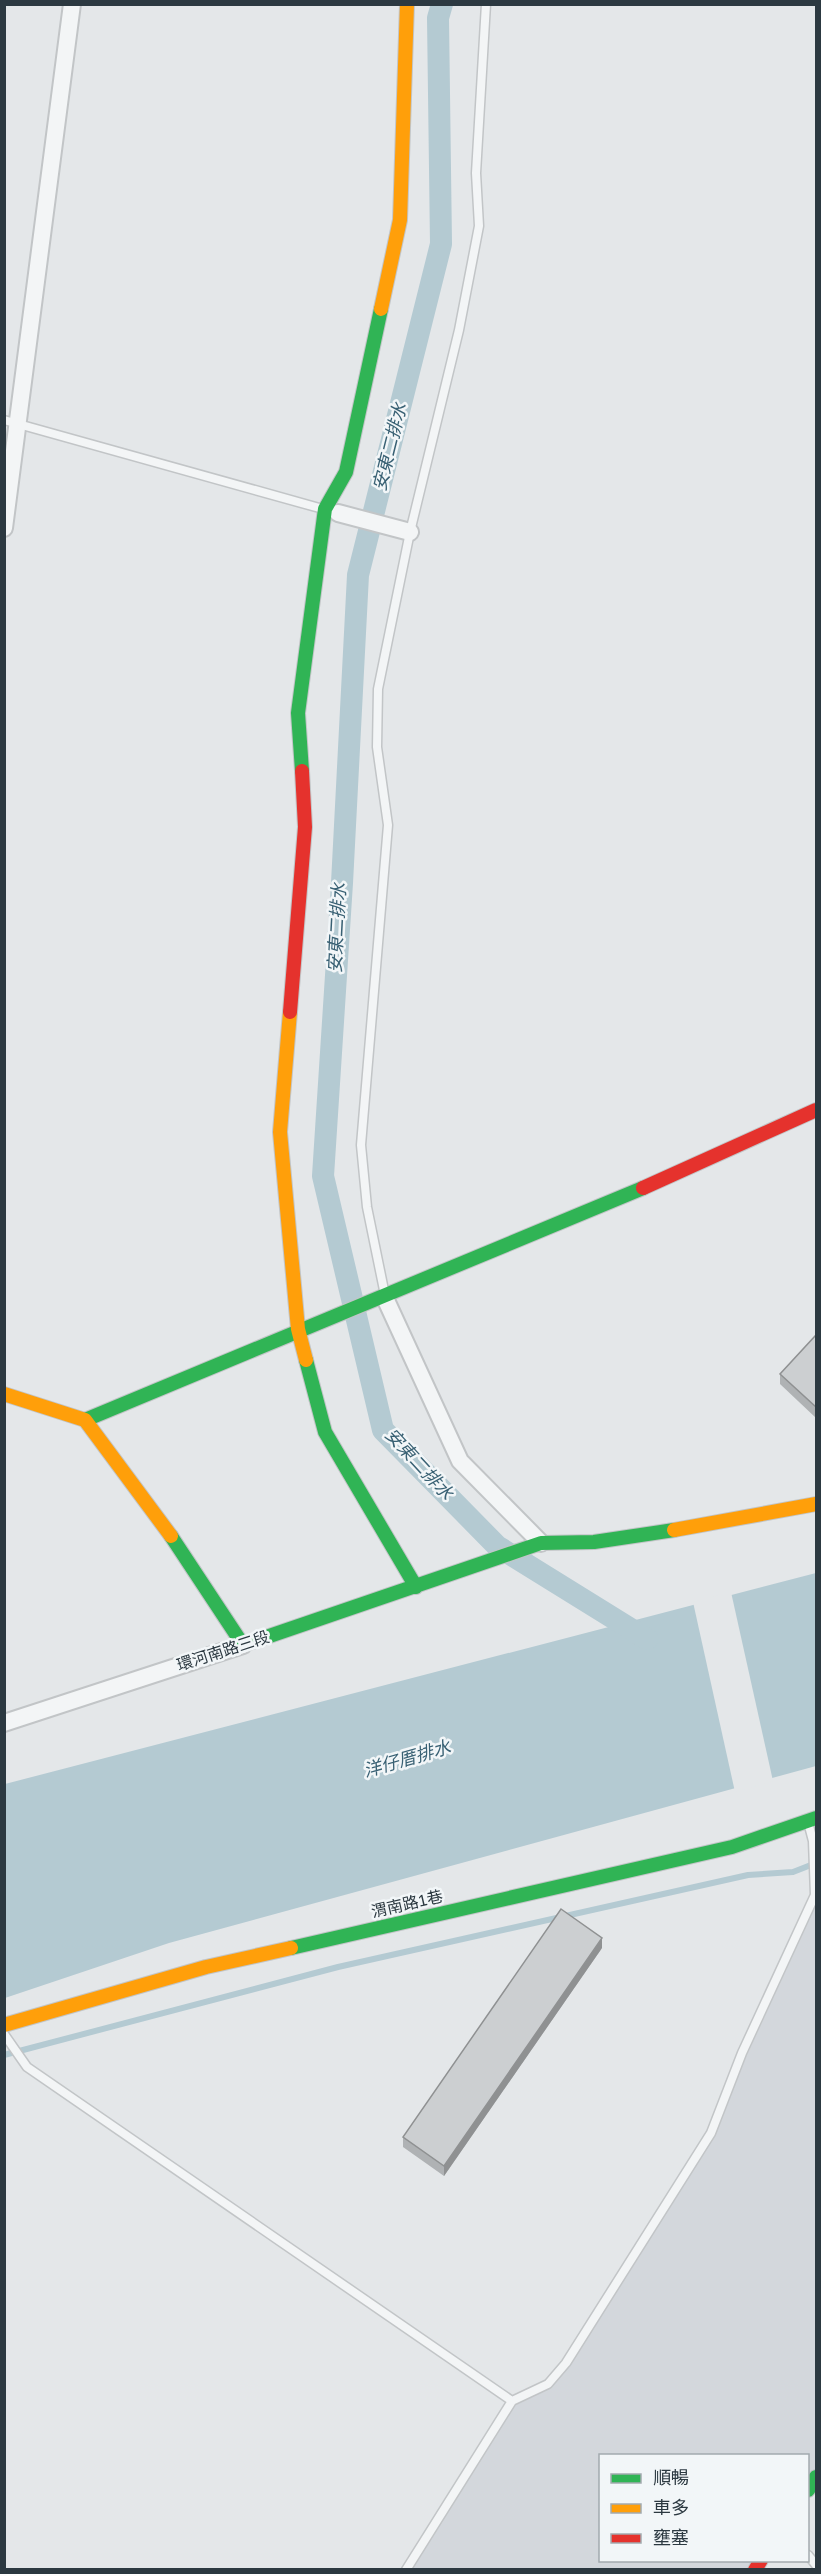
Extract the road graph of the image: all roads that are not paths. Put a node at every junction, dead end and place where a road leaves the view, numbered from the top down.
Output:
1 (72, 4) edge
2 (407, 4) edge
3 (486, 4) edge
4 (12, 422) edge
5 (332, 511) junction
6 (4, 528) edge
7 (410, 532) junction
8 (816, 1110) edge
9 (378, 1301) junction
10 (298, 1329) junction
11 (5, 1395) edge
12 (85, 1420) junction
13 (816, 1504) edge
14 (541, 1543) junction
15 (416, 1587) junction
16 (243, 1645) junction
17 (4, 1723) edge
18 (812, 1820) edge
19 (4, 2025) edge
20 (4, 2034) edge
21 (512, 2401) junction
22 (406, 2570) edge

1 - 4 street
2 - 5 street
3 - 7 lane
4 - 5 lane
4 - 6 street
5 - 7 street
5 - 10 street
7 - 9 lane
8 - 9 street
9 - 10 street
9 - 14 street
10 - 12 street
10 - 15 street
11 - 12 street
12 - 16 street
13 - 14 street, 環河南路三段
14 - 15 street, 環河南路三段
15 - 16 street, 環河南路三段
16 - 17 street, 環河南路三段
18 - 19 street, 渭南路1巷
18 - 21 lane
20 - 21 lane
21 - 22 lane

